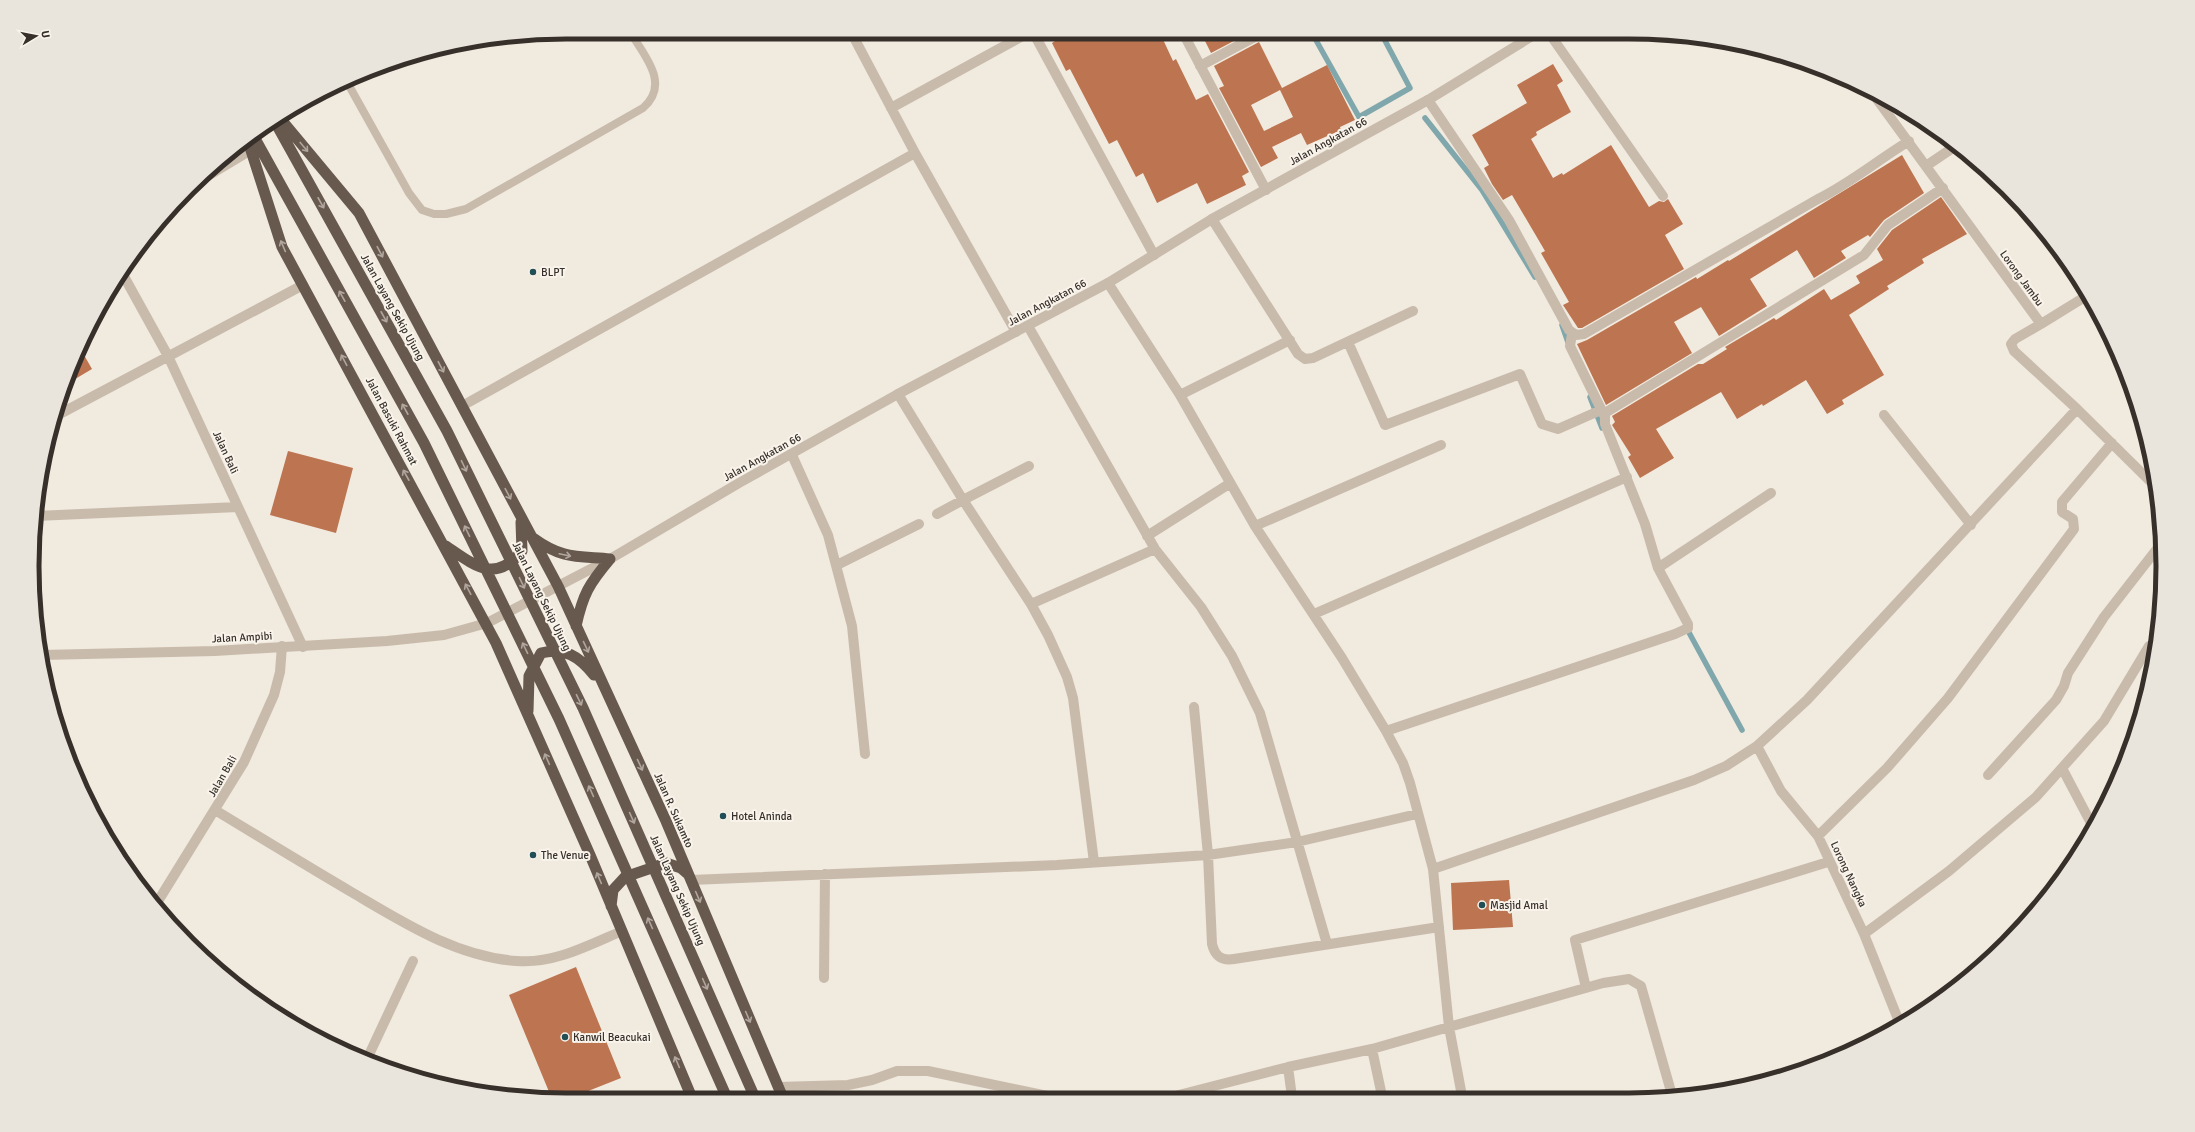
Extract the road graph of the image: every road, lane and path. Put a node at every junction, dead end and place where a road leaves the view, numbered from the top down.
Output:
1 (634, 39) edge
2 (855, 39) edge
3 (1019, 39) edge
4 (1036, 39) edge
5 (1186, 39) edge
6 (1251, 39) edge
7 (1527, 39) edge
8 (1553, 39) edge
9 (1200, 66) junction
10 (349, 86) edge
11 (1880, 103) edge
12 (1421, 104) junction
13 (891, 108) junction
14 (283, 122) edge
15 (277, 125) edge
16 (256, 140) edge
17 (1908, 141) junction
18 (249, 145) edge
19 (1951, 149) edge
20 (251, 150) junction
21 (914, 152) junction
22 (1926, 166) junction
23 (222, 167) edge
24 (1943, 188) junction
25 (1266, 190) junction
26 (1663, 196) dead end
27 (1212, 219) junction
28 (1154, 255) junction
29 (125, 278) edge
30 (1108, 283) junction
31 (303, 285) junction
32 (2082, 299) edge
33 (1414, 312) dead end
34 (2041, 324) junction
35 (1028, 326) junction
36 (1016, 332) junction
37 (1572, 334) junction
38 (1290, 340) junction
39 (1348, 342) junction
40 (168, 356) junction
41 (898, 394) junction
42 (1180, 395) junction
43 (462, 406) junction
44 (2077, 409) junction
45 (63, 411) edge
46 (1603, 413) junction
47 (1884, 415) dead end
48 (2112, 443) junction
49 (1441, 445) dead end
50 (792, 455) junction
51 (1028, 466) dead end
52 (1622, 479) junction
53 (2148, 479) edge
54 (1229, 484) junction
55 (1771, 493) dead end
56 (963, 500) junction
57 (238, 507) junction
58 (937, 514) dead end
59 (42, 516) edge
60 (521, 517) junction
61 (919, 524) dead end
62 (1971, 525) junction
63 (1254, 526) junction
64 (1147, 536) junction
65 (531, 537) junction
66 (444, 545) junction
67 (1155, 549) junction
68 (2156, 551) edge
69 (610, 558) junction
70 (837, 565) junction
71 (1658, 568) junction
72 (560, 584) junction
73 (1031, 604) junction
74 (1314, 614) junction
75 (486, 623) junction
76 (576, 626) junction
77 (282, 646) junction
78 (2149, 646) dead end
79 (303, 647) junction
80 (47, 655) edge
81 (605, 689) junction
82 (1194, 707) dead end
83 (527, 713) junction
84 (1386, 731) junction
85 (1757, 746) junction
86 (865, 754) dead end
87 (2062, 768) junction
88 (1988, 775) dead end
89 (215, 810) junction
90 (1417, 814) junction
91 (2090, 821) edge
92 (1818, 836) junction
93 (1297, 842) junction
94 (1208, 855) junction
95 (1094, 862) junction
96 (1828, 862) junction
97 (1434, 869) junction
98 (824, 874) junction
99 (690, 877) junction
100 (159, 900) edge
101 (611, 907) junction
102 (1439, 927) junction
103 (622, 931) junction
104 (1864, 934) junction
105 (1327, 944) junction
106 (412, 961) dead end
107 (824, 978) dead end
108 (1586, 988) junction
109 (1898, 1019) edge
110 (1449, 1027) junction
111 (1372, 1049) junction
112 (369, 1055) edge
113 (1288, 1067) junction
114 (778, 1087) junction
115 (1671, 1091) edge
116 (690, 1093) edge
117 (725, 1093) edge
118 (753, 1093) edge
119 (781, 1093) edge
120 (1033, 1093) edge
121 (1187, 1093) edge
122 (1291, 1093) edge
123 (1381, 1093) edge
124 (1461, 1093) edge

1 - 10 lane
2 - 13 street
3 - 13 street
4 - 28 street
5 - 9 street
6 - 9 street
7 - 12 street, Jalan Angkatan 66
8 - 26 street
9 - 25 street
11 - 17 street, Lorong Jambu
12 - 25 street, Jalan Angkatan 66
12 - 37 street
13 - 21 street
14 -> 43 highway
15 -> 118 highway, Jalan Layang Sekip Ujung
117 -> 16 highway
17 - 22 street, Lorong Jambu
17 - 37 street
18 - 20 highway, Jalan Basuki Rahmat
19 - 22 street
20 - 23 street
31 -> 20 highway, Jalan Basuki Rahmat
21 - 36 street
21 - 43 street
22 - 24 street, Lorong Jambu
24 - 34 street, Lorong Jambu
24 - 46 street
25 - 27 street, Jalan Angkatan 66
27 - 28 street, Jalan Angkatan 66
27 - 38 street
28 - 30 street, Jalan Angkatan 66
29 - 40 street, Jalan Bali
30 - 35 street, Jalan Angkatan 66
30 - 42 street
31 - 40 street
66 -> 31 highway, Jalan Basuki Rahmat
32 - 34 street
33 - 39 street
34 - 44 street, Lorong Jambu
35 - 36 street, Jalan Angkatan 66
35 - 64 street
36 - 41 street, Jalan Angkatan 66
37 - 46 street
38 - 39 street
38 - 42 street
39 - 46 street
40 - 45 street
40 - 57 street, Jalan Bali
41 - 50 street, Jalan Angkatan 66
41 - 56 street
42 - 54 street
43 -> 60 highway
44 - 48 street, Lorong Jambu
44 - 62 street
46 - 52 street
47 - 62 street
48 - 53 street, Lorong Jambu
48 - 92 street
49 - 63 street
50 - 69 street, Jalan Angkatan 66
50 - 70 street
51 - 56 street
52 - 71 street
52 - 74 street
54 - 63 street
54 - 64 street
55 - 71 street
56 - 58 street
56 - 73 street
57 - 59 street
57 - 79 street, Jalan Bali
60 - 65 highway
60 - 66 highway
61 - 70 street
62 - 85 street
63 - 74 street
64 - 67 street
65 -> 69 highway
65 - 72 highway, Jalan R. Sukamto
75 -> 66 highway, Jalan Basuki Rahmat
67 - 73 street
67 - 93 street
68 - 88 street
69 - 72 street, Jalan Angkatan 66
69 - 76 highway
70 - 86 street
71 - 84 street
72 - 75 street, Jalan Angkatan 66
72 - 76 highway, Jalan R. Sukamto
73 - 95 street
74 - 84 street
75 - 79 street, Jalan Ampibi
75 - 83 highway, Jalan Basuki Rahmat
76 -> 81 highway, Jalan R. Sukamto
77 - 79 street, Jalan Ampibi
77 - 80 street, Jalan Ampibi
77 - 89 street, Jalan Bali
78 - 87 street
81 - 83 highway
81 -> 99 highway, Jalan R. Sukamto
82 - 94 street
101 -> 83 highway
84 - 90 street
85 - 92 street, Lorong Nangka
85 - 97 street
87 - 91 street
87 - 104 street
89 - 100 street, Jalan Bali
89 - 103 street
90 - 93 street
90 - 97 street
92 - 96 street, Lorong Nangka
93 - 94 street
93 - 105 street
94 - 95 street
94 - 105 street
95 - 98 street
96 - 104 street, Lorong Nangka
96 - 108 street
97 - 102 street
98 - 99 street
98 - 107 street
99 - 101 highway
99 -> 114 highway, Jalan R. Sukamto
101 - 103 highway
102 - 105 street
102 - 110 street
116 -> 103 highway
104 - 109 street, Lorong Nangka
106 - 112 street
108 - 110 street
108 - 115 street
110 - 111 street
110 - 124 street
111 - 113 street
111 - 123 street
113 - 121 street
113 - 122 street
114 - 119 highway, Jalan R. Sukamto
114 - 120 street

